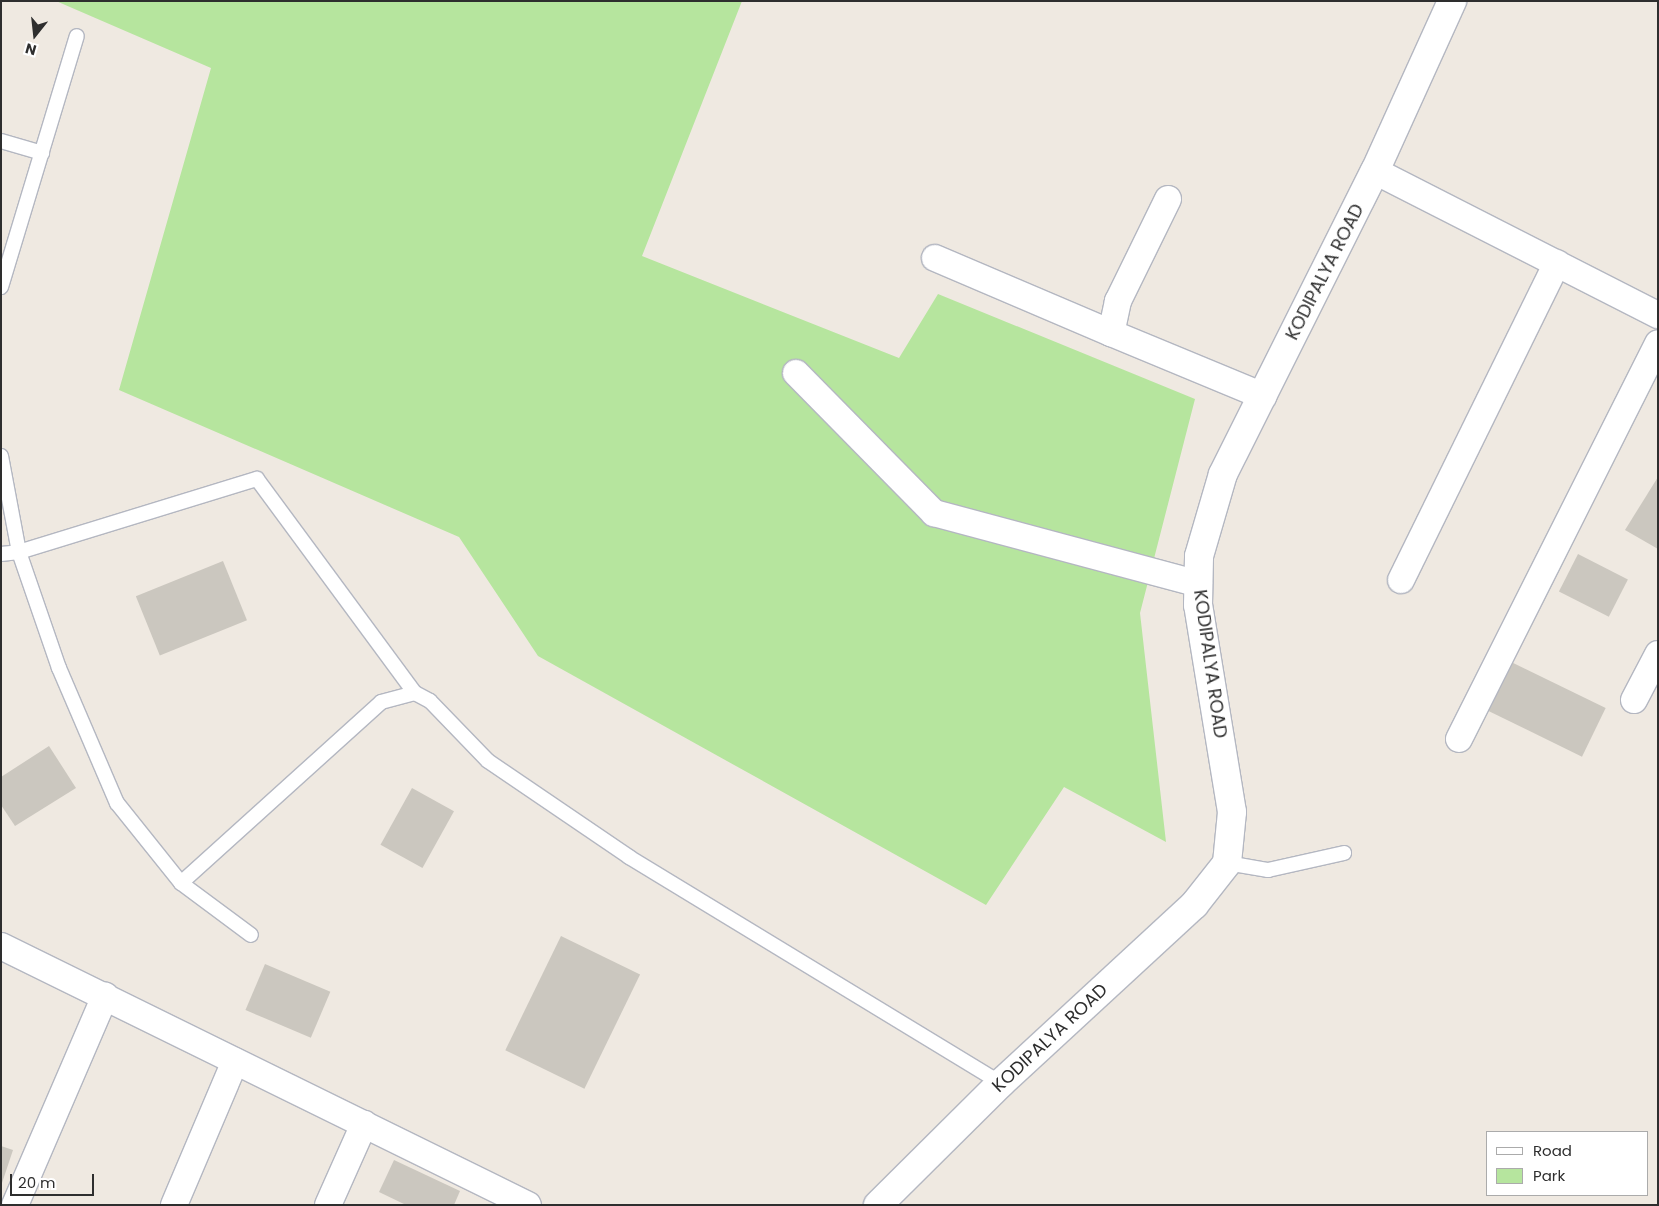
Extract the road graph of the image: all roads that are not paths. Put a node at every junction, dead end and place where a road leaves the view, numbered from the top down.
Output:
1 (1452, 1) edge
2 (77, 36) dead end
3 (1, 141) edge
4 (42, 153) junction
5 (1375, 171) junction
6 (1168, 199) dead end
7 (935, 258) dead end
8 (1557, 264) junction
9 (1, 287) edge
10 (1658, 314) edge
11 (1111, 333) junction
12 (1658, 343) edge
13 (796, 373) dead end
14 (1263, 396) junction
15 (1, 456) edge
16 (18, 552) junction
17 (1, 554) edge
18 (1401, 580) dead end
19 (1199, 584) junction
20 (1658, 654) edge
21 (415, 693) junction
22 (1634, 700) dead end
23 (1459, 739) dead end
24 (1344, 853) dead end
25 (1226, 863) junction
26 (181, 883) junction
27 (251, 934) dead end
28 (1, 946) edge
29 (105, 996) junction
30 (235, 1061) junction
31 (1002, 1083) junction
32 (364, 1124) junction
33 (483, 1195) edge
34 (15, 1205) edge
35 (174, 1205) edge
36 (328, 1205) edge
37 (528, 1205) edge
38 (878, 1205) edge

1 - 5 main road, KODIPALYA ROAD
2 - 4 lane
3 - 4 lane
4 - 9 lane
5 - 8 street
5 - 14 main road, KODIPALYA ROAD
6 - 11 street
7 - 11 street
8 - 10 street
8 - 18 street
11 - 14 street
12 - 23 street
13 - 19 street
14 - 19 main road, KODIPALYA ROAD
15 - 16 lane
16 - 17 lane
16 - 21 lane
16 - 26 lane
19 - 25 main road, KODIPALYA ROAD
20 - 22 street
21 - 26 lane
21 - 31 lane
24 - 25 lane
25 - 31 main road, KODIPALYA ROAD
26 - 27 lane
28 - 29 street
29 - 30 street
29 - 34 street
30 - 32 street
30 - 35 street
31 - 38 main road, KODIPALYA ROAD
32 - 33 street
32 - 36 street
33 - 37 street

